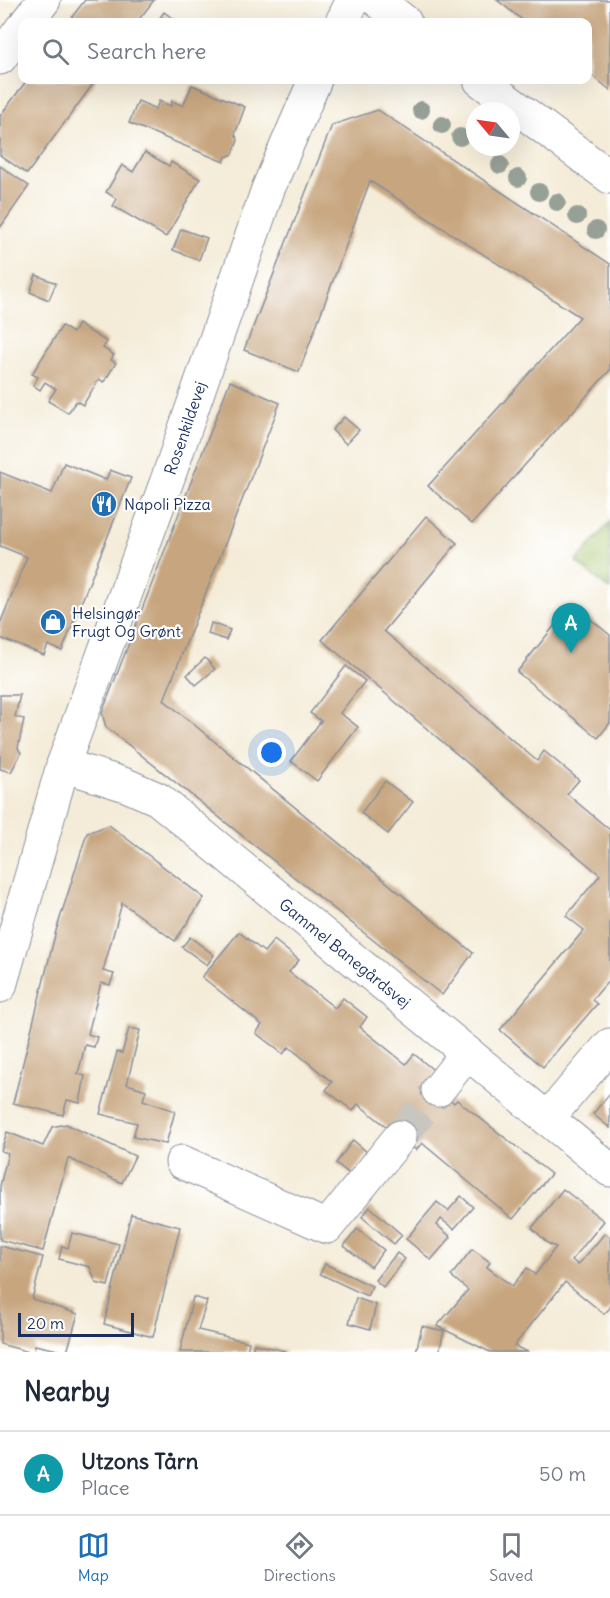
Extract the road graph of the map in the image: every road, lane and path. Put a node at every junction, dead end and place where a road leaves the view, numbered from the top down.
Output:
1 (44, 0) edge
2 (353, 0) edge
3 (377, 0) edge
4 (30, 18) edge
5 (344, 18) edge
6 (400, 18) edge
7 (18, 33) edge
8 (0, 58) edge
9 (313, 84) edge
10 (485, 84) edge
11 (610, 177) edge
12 (63, 765) junction
13 (0, 986) edge
14 (610, 1045) edge
15 (467, 1053) junction
16 (438, 1090) tunnel mouth
17 (548, 1119) junction
18 (400, 1137) tunnel mouth
19 (182, 1162) dead end
20 (610, 1170) edge

1 - 4 street
2 - 5 street
3 - 6 street
7 - 8 street
9 - 12 street, Rosenkildevej
10 - 11 street
12 - 13 street, Rosenkildevej
12 - 15 street, Gammel Banegårdsvej
14 - 17 street
15 - 16 street
15 - 17 street, Gammel Banegårdsvej
17 - 20 street, Gammel Banegårdsvej
18 - 19 street

